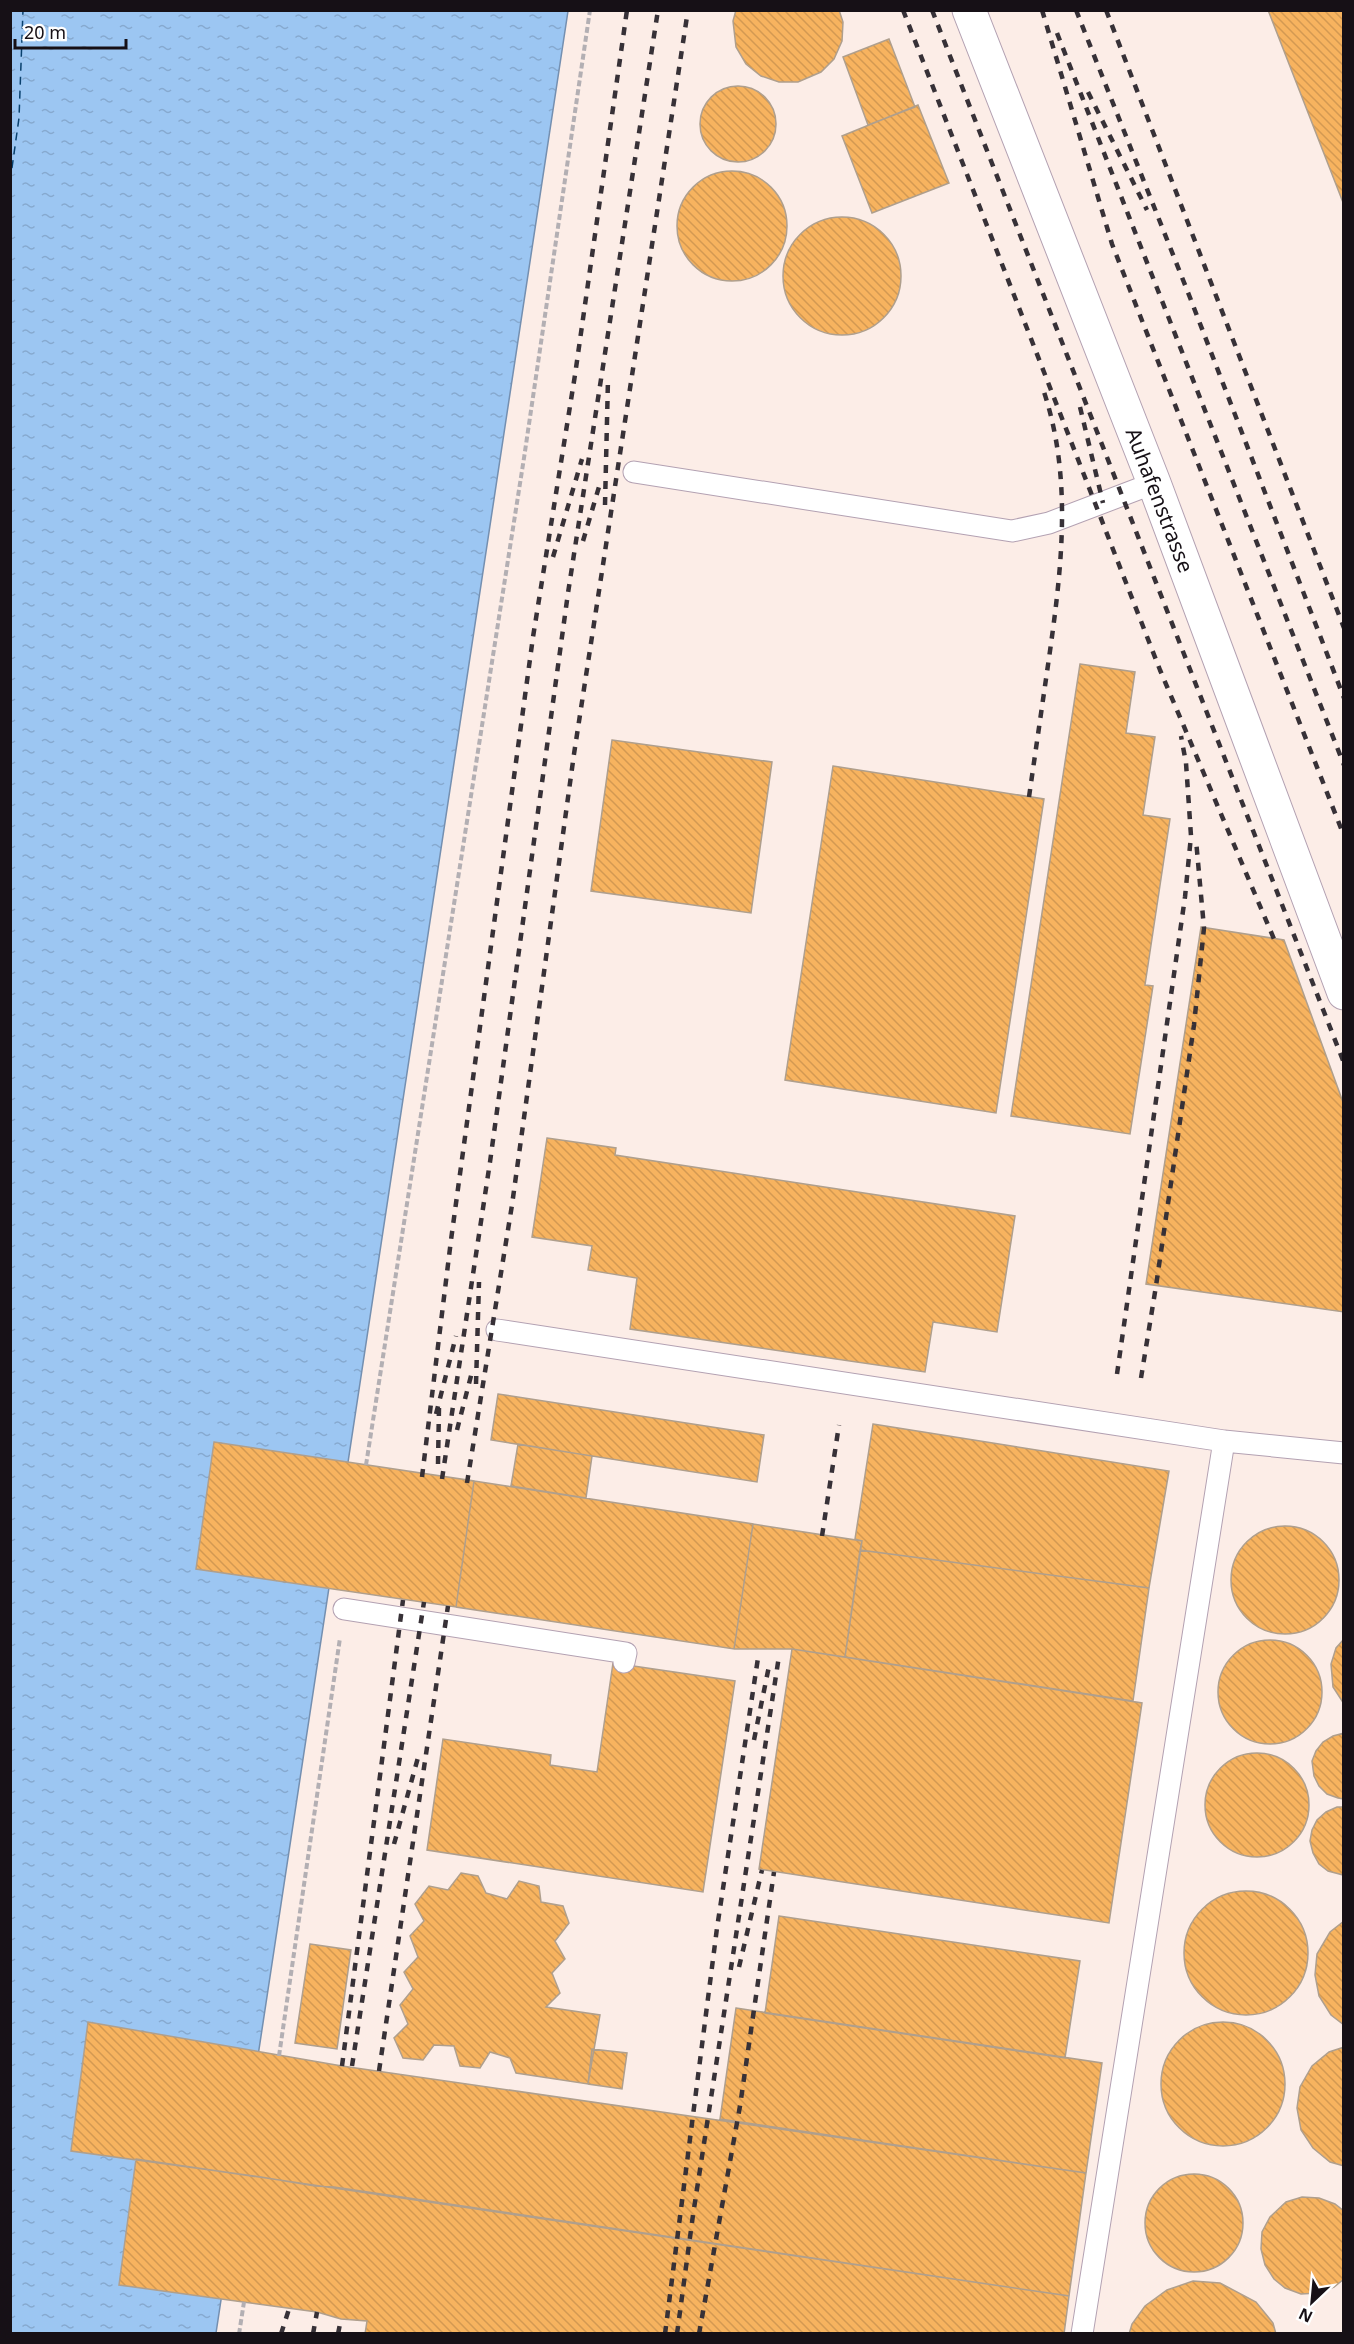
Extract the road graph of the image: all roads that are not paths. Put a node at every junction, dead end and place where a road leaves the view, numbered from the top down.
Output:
1 (969, 10) edge
2 (634, 472) dead end
3 (1154, 483) junction
4 (1344, 993) edge
5 (497, 1330) dead end
6 (1224, 1441) junction
7 (1344, 1453) edge
8 (345, 1609) road end
9 (624, 1662) dead end
10 (1082, 2334) edge

1 - 3 street, Auhafenstrasse
2 - 3 lane
3 - 4 street, Auhafenstrasse
5 - 6 lane
6 - 7 lane
6 - 10 lane
8 - 9 lane

